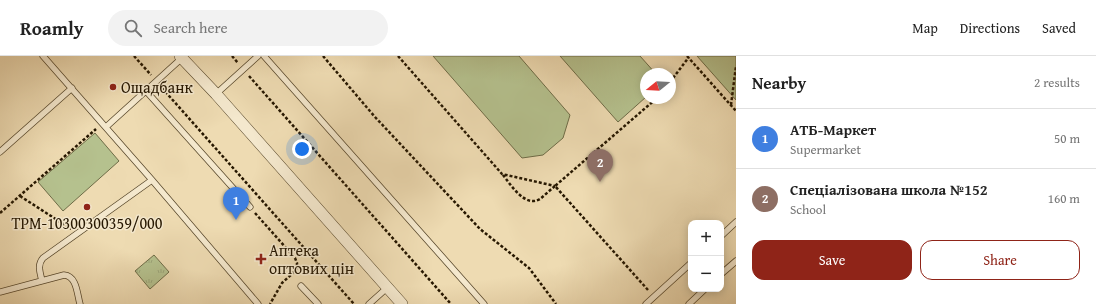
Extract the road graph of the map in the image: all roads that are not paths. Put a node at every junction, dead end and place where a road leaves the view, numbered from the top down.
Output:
1 (43, 56) edge
2 (258, 56) edge
3 (264, 56) edge
4 (181, 57) edge
5 (72, 88) junction
6 (146, 91) junction
7 (216, 94) junction
8 (104, 125) junction
9 (0, 152) edge
10 (152, 180) junction
11 (250, 207) road end
12 (736, 222) edge
13 (724, 233) edge
14 (736, 261) edge
15 (688, 266) edge
16 (724, 271) edge
17 (42, 281) junction
18 (301, 286) dead end
19 (388, 287) junction
20 (0, 292) edge
21 (702, 292) edge
22 (256, 303) edge
23 (80, 304) edge
24 (318, 304) edge
25 (369, 304) edge
26 (402, 304) edge
27 (484, 304) edge
28 (646, 304) edge
29 (689, 304) edge

1 - 5 lane
2 - 7 lane
3 - 27 lane
4 - 6 lane
4 - 7 street
5 - 8 lane
5 - 9 lane
6 - 8 lane
6 - 11 lane
7 - 19 street
8 - 10 lane
10 - 17 lane
10 - 22 lane
12 - 13 lane
14 - 16 lane
15 - 28 lane
17 - 20 lane
17 - 23 lane
18 - 24 lane
19 - 25 lane
19 - 26 street
21 - 29 lane

